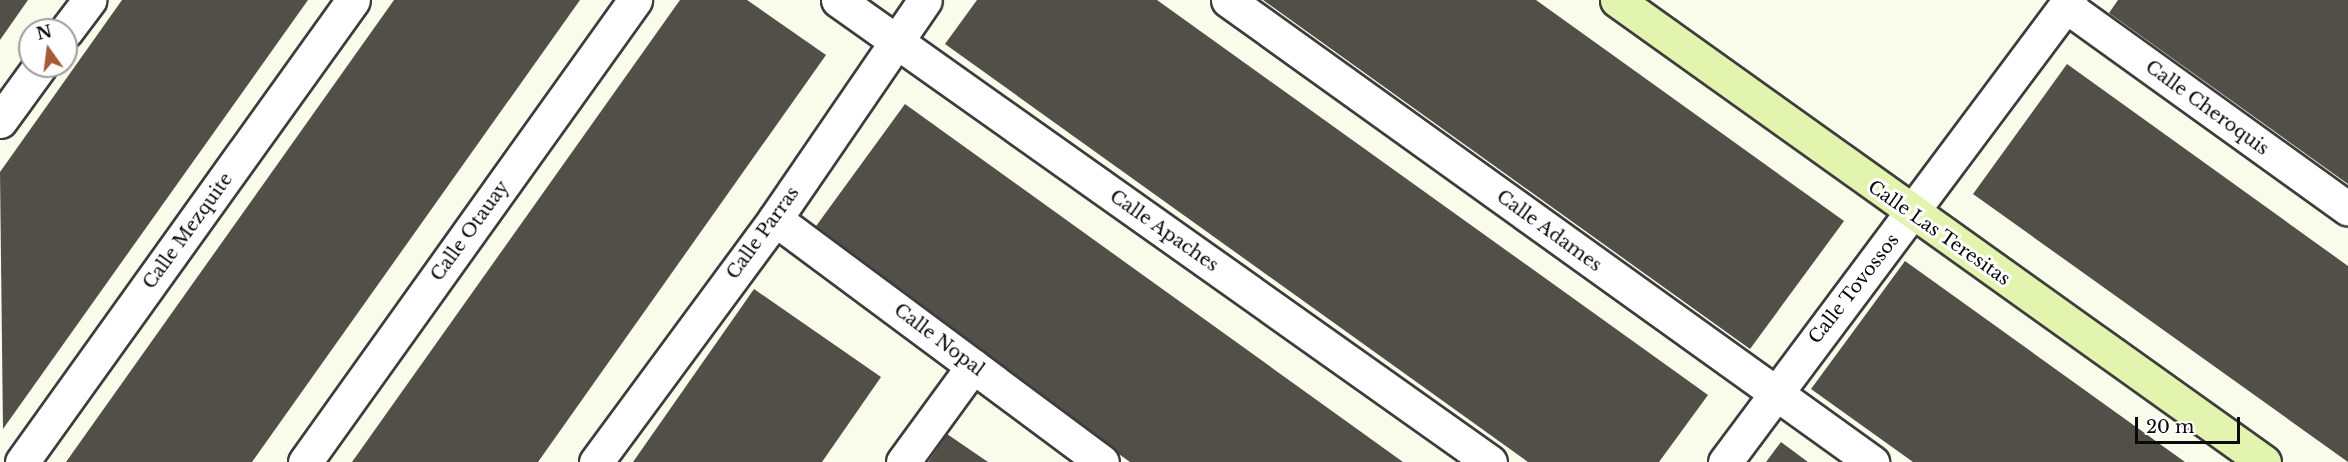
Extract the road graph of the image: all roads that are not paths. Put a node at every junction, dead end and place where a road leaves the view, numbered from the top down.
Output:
1 (88, 0) edge
2 (353, 0) edge
3 (635, 0) edge
4 (838, 0) edge
5 (925, 0) edge
6 (1228, 0) edge
7 (1617, 0) edge
8 (2068, 3) edge
9 (75, 18) edge
10 (896, 41) junction
11 (31, 78) edge
12 (0, 121) edge
13 (2348, 210) edge
14 (1912, 215) junction
15 (775, 219) junction
16 (973, 366) junction
17 (1774, 393) junction
18 (22, 462) edge
19 (304, 462) edge
20 (596, 462) edge
21 (903, 462) edge
22 (1102, 462) edge
23 (1490, 462) edge
24 (1725, 462) edge
25 (1872, 462) edge
26 (2264, 462) edge

1 - 9 street
2 - 18 street, Calle Mezquite
3 - 19 street, Calle Otauay
4 - 10 street, Calle Apaches
5 - 10 street, Calle Parras
6 - 17 street, Calle Adames
7 - 14 street, Calle Las Teresitas
8 - 13 street, Calle Cheroquis
8 - 14 street, Calle Tovossos
10 - 15 street, Calle Parras
10 - 23 street, Calle Apaches
11 - 12 street
14 - 17 street, Calle Tovossos
14 - 26 street, Calle Las Teresitas
15 - 16 street, Calle Nopal
15 - 20 street, Calle Parras
16 - 21 street
16 - 22 street, Calle Nopal
17 - 24 street, Calle Tovossos
17 - 25 street, Calle Adames

